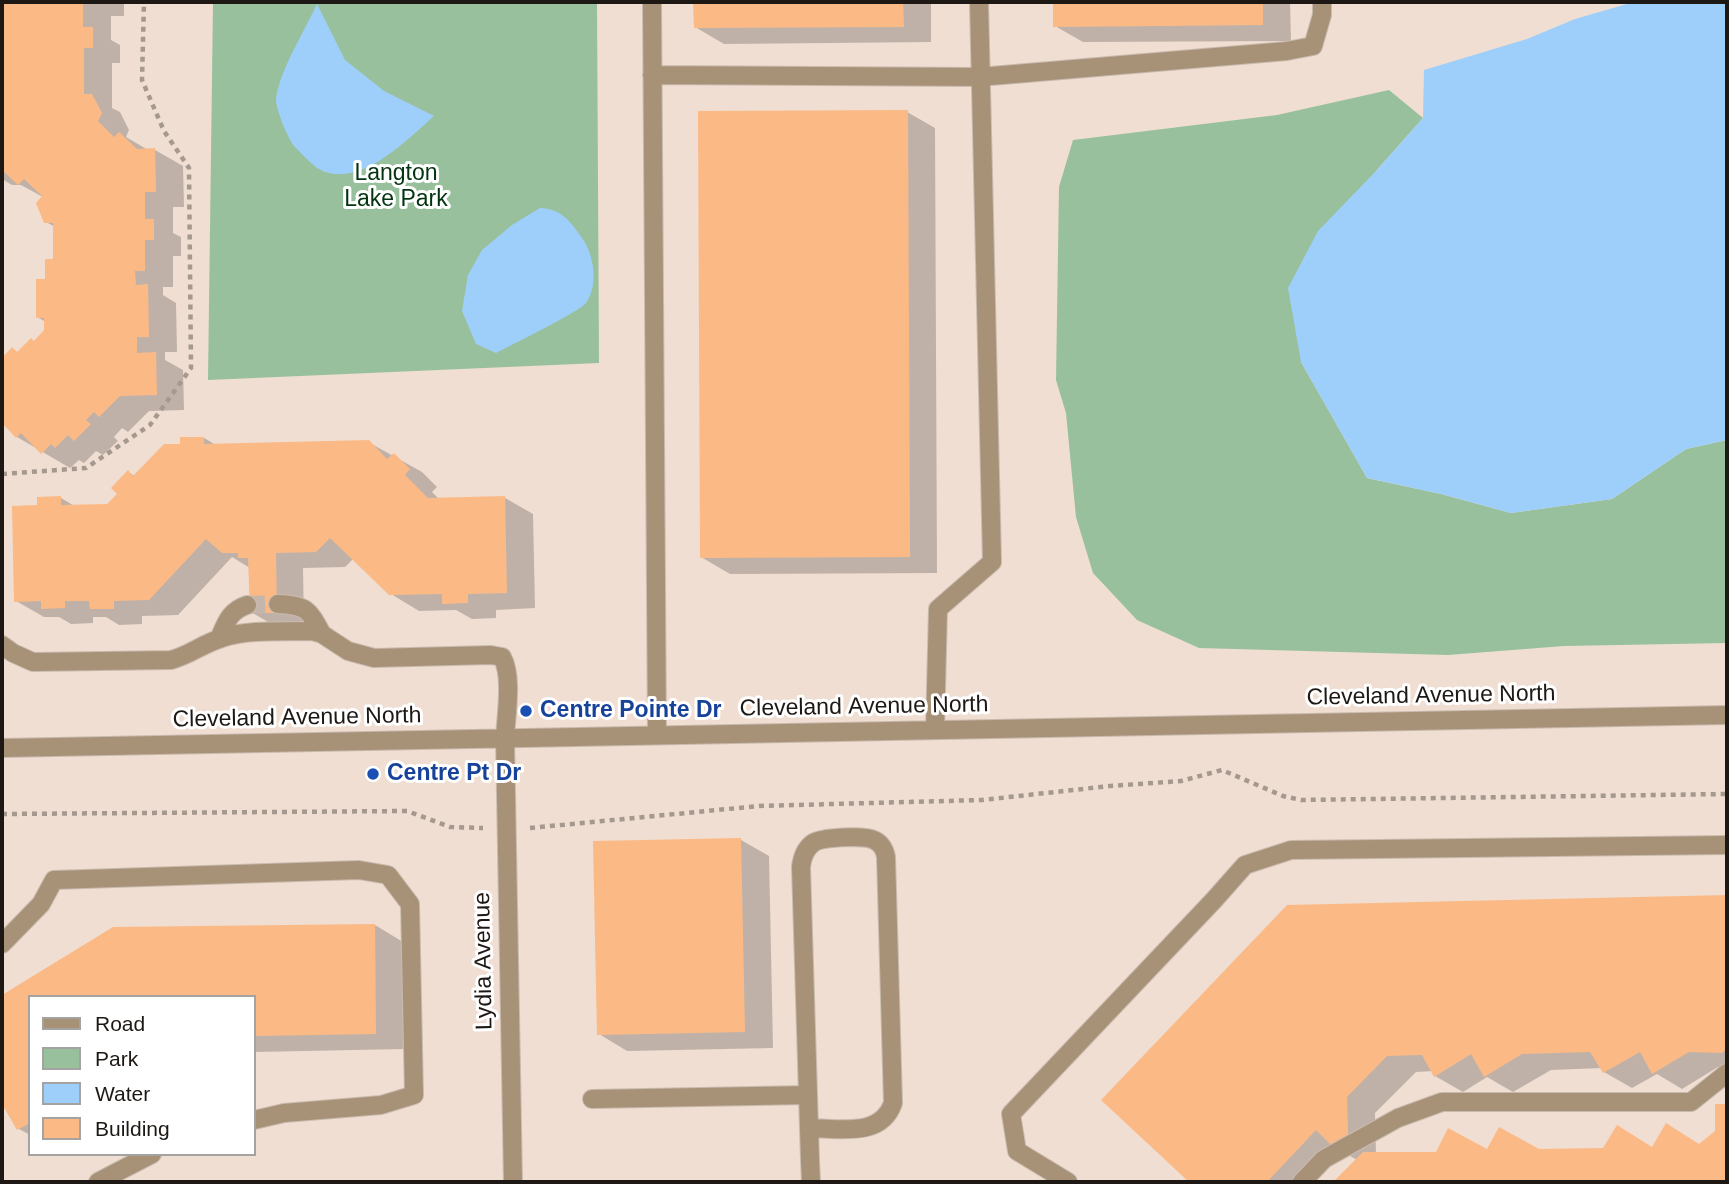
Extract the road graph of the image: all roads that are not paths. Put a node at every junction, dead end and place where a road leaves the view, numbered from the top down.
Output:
1 (652, 2) edge
2 (979, 2) edge
3 (1322, 2) edge
4 (652, 75) junction
5 (979, 77) junction
6 (278, 604) tunnel mouth
7 (247, 605) tunnel mouth
8 (322, 634) junction
9 (219, 639) junction
10 (2, 645) edge
11 (1727, 715) edge
12 (935, 730) junction
13 (657, 736) junction
14 (505, 738) junction
15 (2, 748) edge
16 (1727, 845) edge
17 (2, 944) edge
18 (1727, 1073) edge
19 (808, 1095) junction
20 (592, 1099) dead end
21 (256, 1120) edge
22 (809, 1128) junction
23 (148, 1156) edge
24 (98, 1182) edge
25 (513, 1182) edge
26 (811, 1182) edge
27 (1068, 1182) edge
28 (1302, 1182) edge

1 - 4 street
2 - 5 street
3 - 5 street
4 - 5 street
4 - 13 street
5 - 12 street
6 - 8 street
7 - 9 street
8 - 9 street
8 - 14 street, Lydia Avenue
9 - 10 street
11 - 12 street, Cleveland Avenue North
12 - 13 street, Cleveland Avenue North
13 - 14 street, Cleveland Avenue North
14 - 15 street, Cleveland Avenue North
14 - 25 street, Lydia Avenue
16 - 27 street
17 - 21 street
18 - 28 street
19 - 20 street
19 - 22 street
19 - 22 street
22 - 26 street
23 - 24 street

